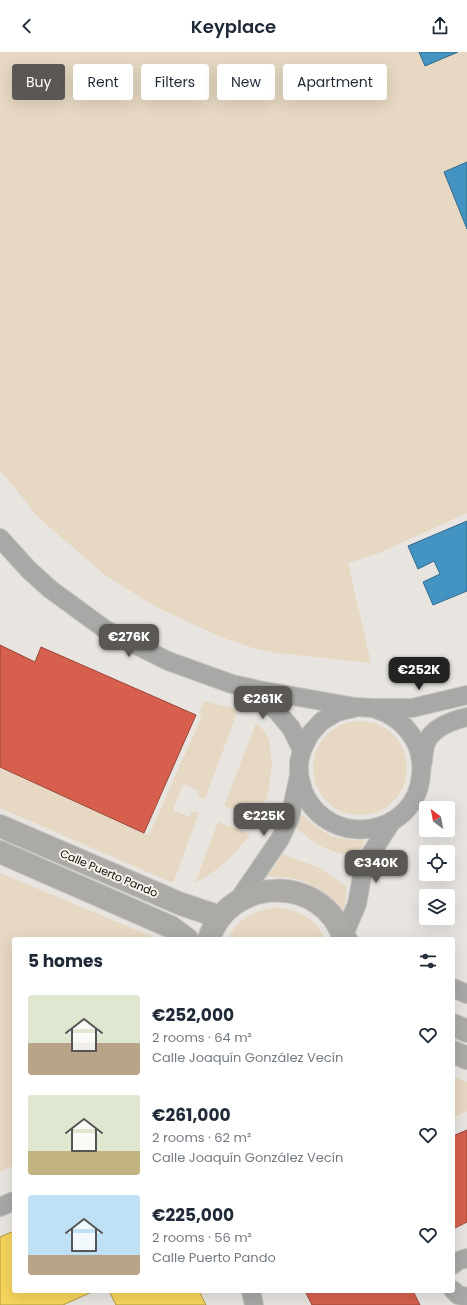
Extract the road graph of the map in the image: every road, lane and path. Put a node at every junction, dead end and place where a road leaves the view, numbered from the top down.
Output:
1 (0, 538) edge
2 (232, 684) junction
3 (467, 695) edge
4 (355, 707) junction
5 (373, 708) junction
6 (467, 717) edge
7 (302, 750) junction
8 (422, 766) junction
9 (299, 776) junction
10 (392, 821) junction
11 (0, 826) edge
12 (0, 852) edge
13 (237, 902) junction
14 (220, 917) junction
15 (184, 937) edge
16 (210, 937) edge
17 (344, 937) edge
18 (345, 937) edge
19 (455, 989) edge
20 (467, 994) edge
21 (455, 1026) edge
22 (467, 1031) edge
23 (455, 1053) edge
24 (467, 1058) edge
25 (12, 1202) edge
26 (0, 1207) edge
27 (467, 1258) edge
28 (455, 1262) edge
29 (455, 1292) edge
30 (251, 1293) edge
31 (467, 1297) edge
32 (254, 1305) edge

1 - 2 street
2 - 4 street
2 - 7 street
3 - 5 street
4 - 5 street
4 - 7 street
5 - 8 street
6 - 8 street
7 - 9 street
8 - 10 street
9 - 10 street
9 - 13 street
10 - 18 street
11 - 14 main road, Calle Puerto Pando
12 - 15 main road
13 - 14 main road
13 - 17 main road
14 - 16 main road
19 - 20 street
21 - 22 main road
23 - 24 main road
25 - 26 street
27 - 28 street
29 - 31 street
30 - 32 street

